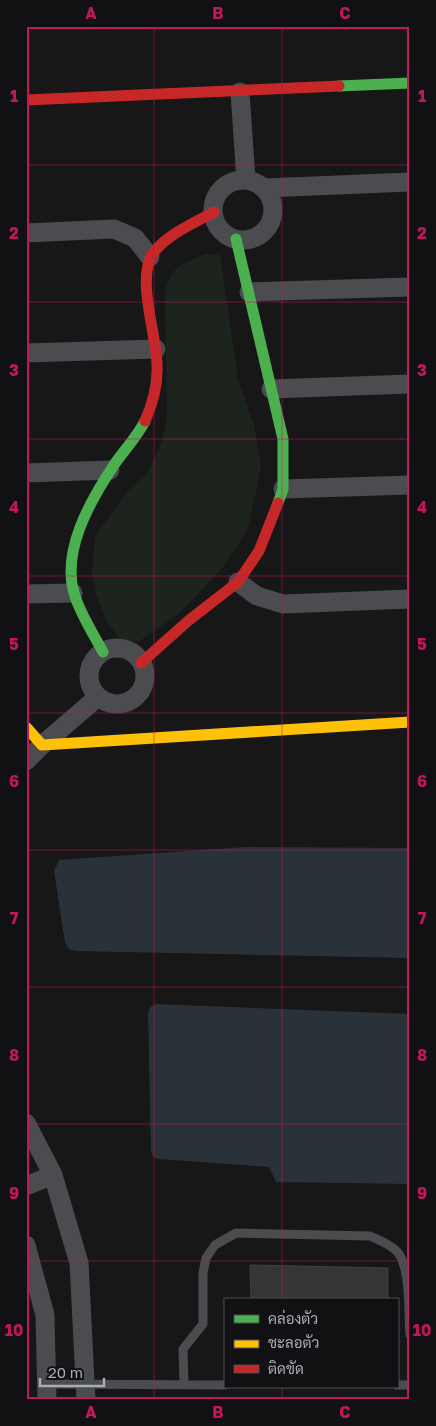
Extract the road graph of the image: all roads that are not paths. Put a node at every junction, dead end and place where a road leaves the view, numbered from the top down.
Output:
1 (410, 83) edge
2 (240, 92) junction
3 (26, 100) edge
4 (246, 180) junction
5 (410, 182) edge
6 (265, 188) junction
7 (214, 212) junction
8 (26, 233) edge
9 (236, 239) junction
10 (150, 257) junction
11 (410, 287) edge
12 (249, 292) junction
13 (156, 349) junction
14 (26, 353) edge
15 (410, 384) edge
16 (271, 389) junction
17 (110, 470) junction
18 (26, 473) edge
19 (410, 485) edge
20 (283, 488) junction
21 (238, 582) junction
22 (73, 593) junction
23 (26, 594) edge
24 (410, 599) edge
25 (103, 652) junction
26 (141, 662) junction
27 (98, 697) junction
28 (410, 722) edge
29 (26, 727) edge
30 (42, 745) junction
31 (26, 761) edge
32 (26, 1123) edge
33 (53, 1175) junction
34 (26, 1186) edge
35 (26, 1245) edge
36 (410, 1335) edge
37 (184, 1385) junction
38 (224, 1385) edge
39 (87, 1391) edge
40 (47, 1392) edge

1 - 2 street
2 - 3 street
2 - 4 street
4 - 6 street
4 - 7 street
5 - 6 street
6 - 9 street
7 - 9 street
7 - 10 street
8 - 10 street
9 - 12 street
10 - 13 street
11 - 12 street
12 - 16 street
13 - 14 street
13 - 17 street
15 - 16 street
16 - 20 street
17 - 18 street
17 - 22 street
19 - 20 street
20 - 21 street
21 - 24 street
21 - 26 street
22 - 23 street
22 - 25 street
25 - 26 street
25 - 27 street
26 - 27 street
27 - 30 street
28 - 30 street
29 - 30 street
30 - 31 street
32 - 33 street
33 - 34 street
33 - 39 street
35 - 40 street
36 - 37 lane
37 - 38 lane
37 - 39 lane
39 - 40 lane

